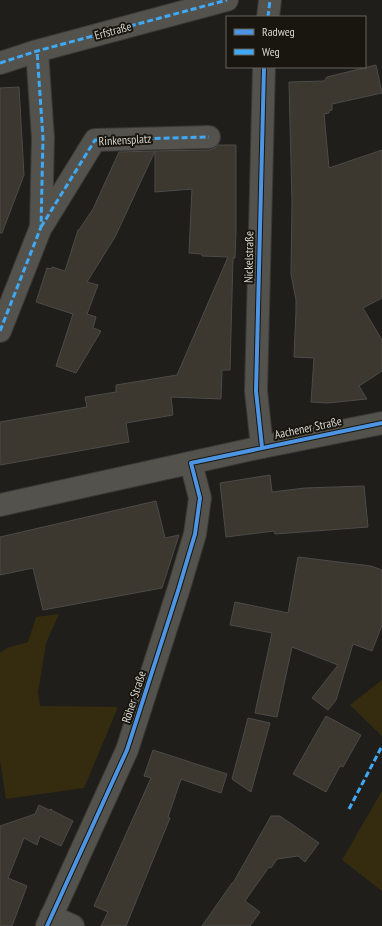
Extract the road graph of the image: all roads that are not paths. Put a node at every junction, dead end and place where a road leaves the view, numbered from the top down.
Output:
1 (227, 0) edge
2 (270, 0) edge
3 (268, 16) edge
4 (36, 51) junction
5 (0, 63) edge
6 (264, 68) edge
7 (209, 137) dead end
8 (42, 227) junction
9 (0, 331) edge
10 (382, 422) edge
11 (262, 447) junction
12 (191, 463) junction
13 (0, 505) edge
14 (49, 921) edge
15 (72, 926) edge

1 - 4 street, Erfstraße
2 - 3 street
4 - 5 street, Erfstraße
4 - 8 street, Rinkensplatz
6 - 11 street, Nickelstraße
7 - 8 street, Rinkensplatz
8 - 9 street, Rinkensplatz
10 - 11 street, Aachener Straße
11 - 12 street, Aachener Straße
12 - 13 street, Aachener Straße
12 - 14 street, Röher Straße
14 - 15 street, Röher Straße

